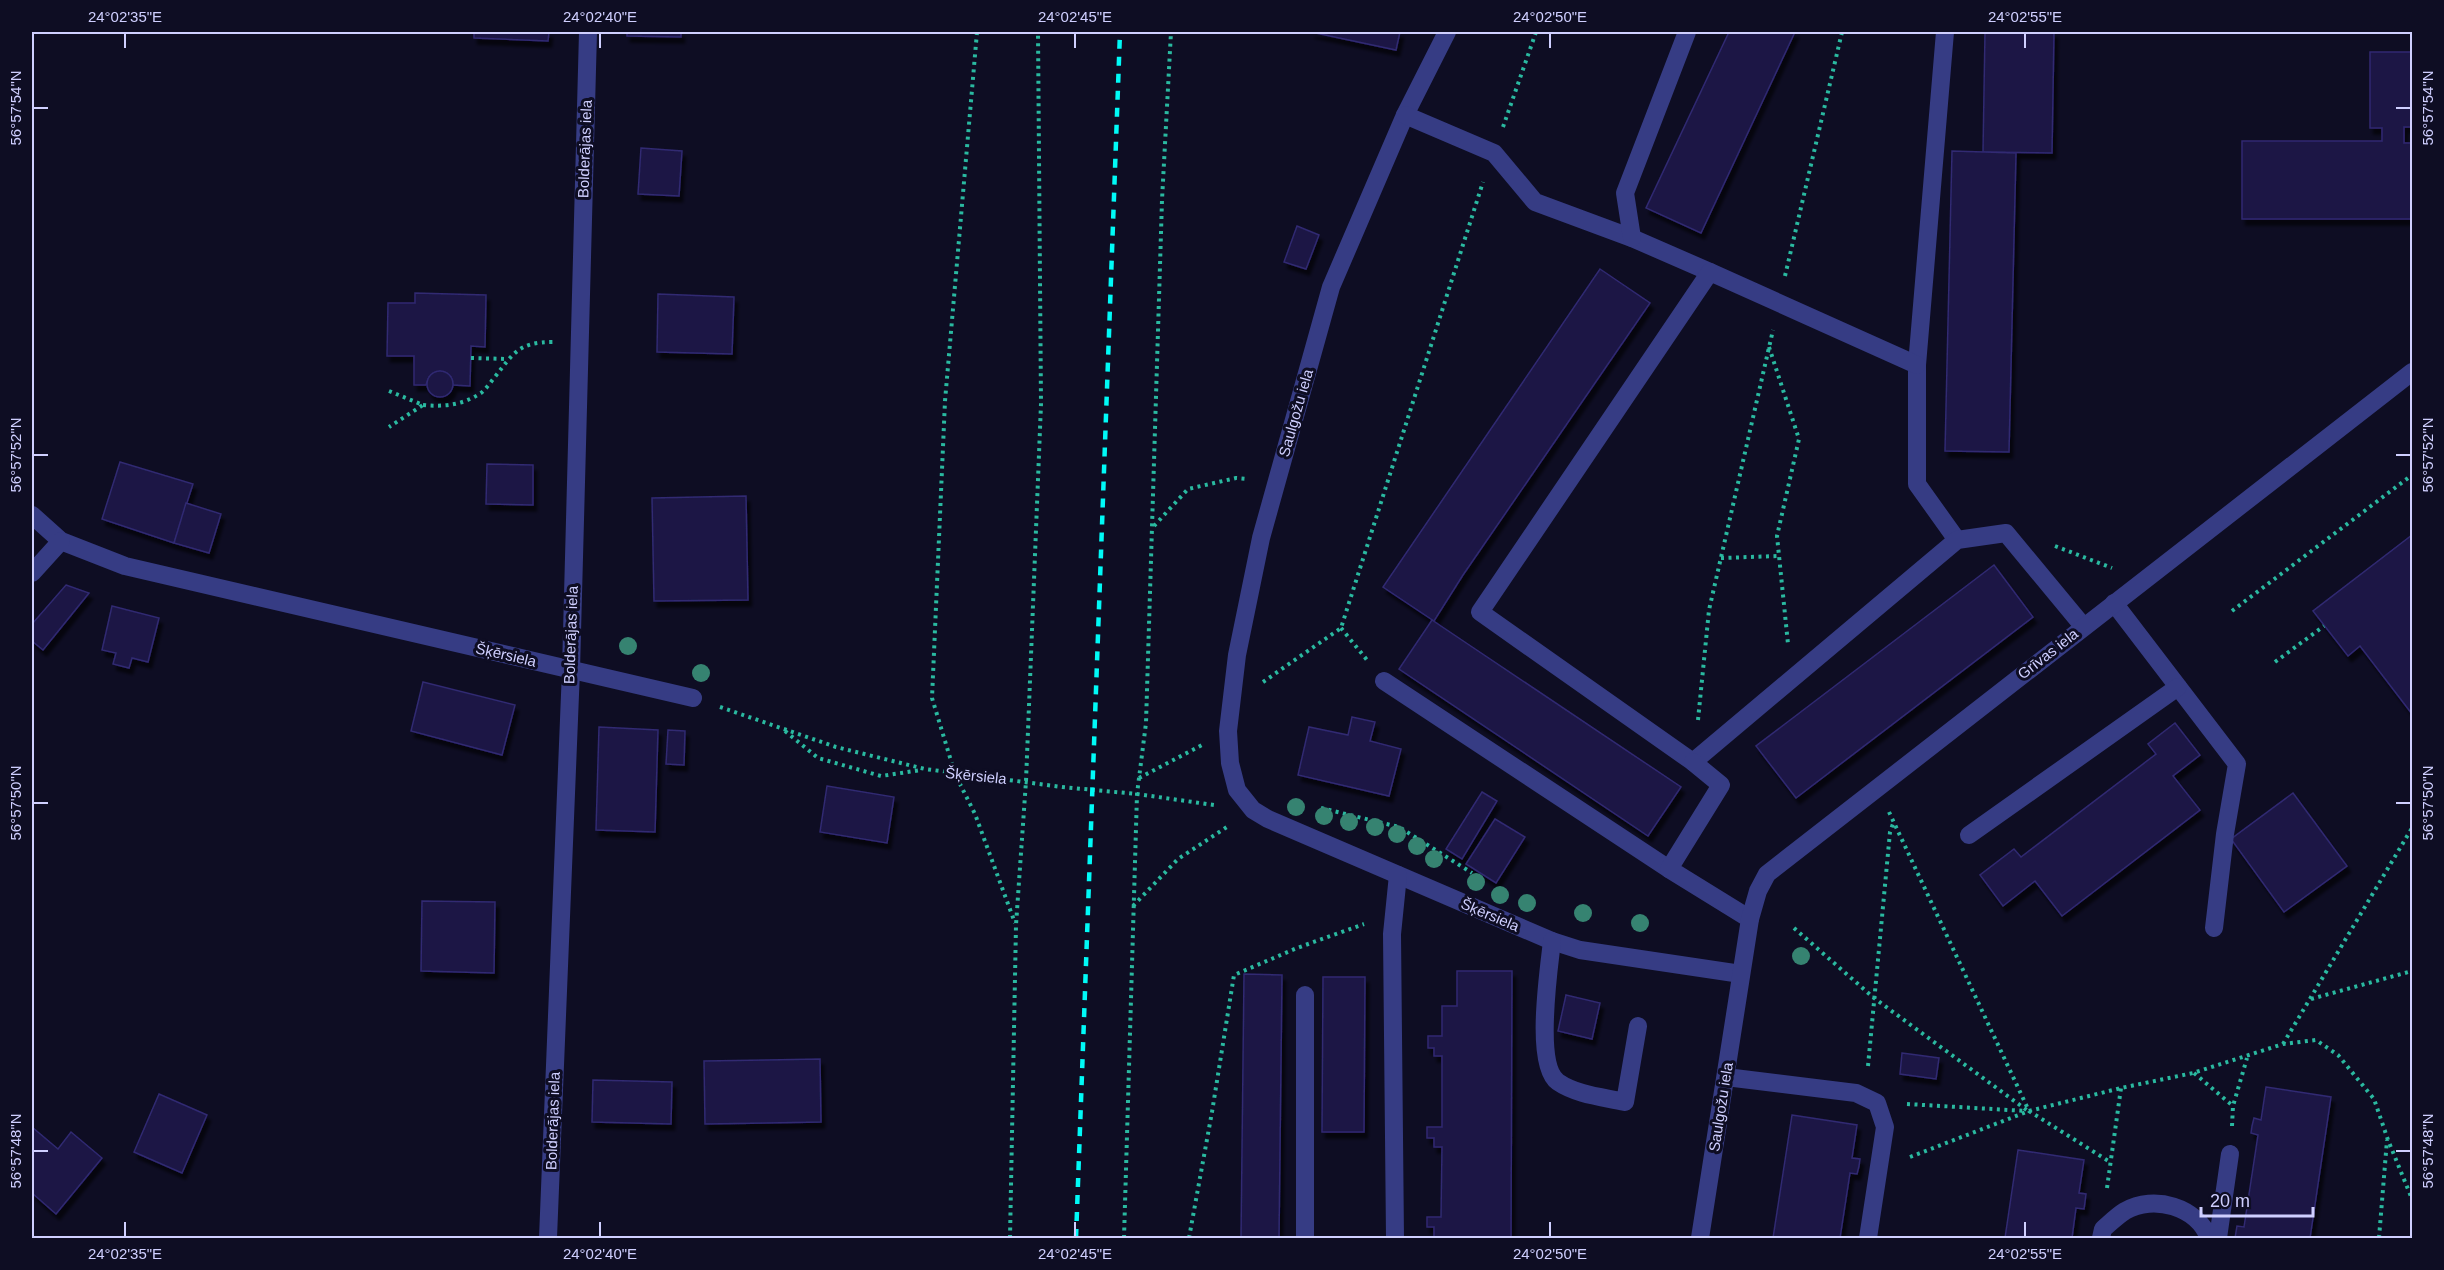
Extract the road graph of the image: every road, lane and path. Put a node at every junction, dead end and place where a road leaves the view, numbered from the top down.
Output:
1 (588, 32) edge
2 (977, 32) edge
3 (1038, 32) edge
4 (1171, 32) edge
5 (1448, 32) edge
6 (1536, 32) edge
7 (1687, 32) edge
8 (1842, 32) edge
9 (1945, 32) edge
10 (1405, 115) junction
11 (1494, 153) junction
12 (1632, 238) junction
13 (1710, 272) junction
14 (1779, 303) junction
15 (558, 342) dead end
16 (1769, 347) junction
17 (471, 358) dead end
18 (508, 359) junction
19 (1917, 365) junction
20 (2412, 372) edge
21 (389, 391) dead end
22 (423, 405) junction
23 (389, 427) dead end
24 (2412, 475) edge
25 (1277, 483) junction
26 (32, 515) edge
27 (1154, 527) junction
28 (2006, 532) junction
29 (1957, 540) junction
30 (61, 541) junction
31 (1779, 556) junction
32 (1721, 558) junction
33 (32, 573) edge
34 (2139, 583) junction
35 (2114, 603) junction
36 (2232, 611) dead end
37 (2083, 626) junction
38 (2324, 626) dead end
39 (1341, 628) junction
40 (2275, 662) dead end
41 (571, 670) junction
42 (1791, 680) junction
43 (1384, 681) joint
44 (2178, 687) junction
45 (693, 698) joint
46 (1230, 705) junction
47 (782, 729) junction
48 (1228, 731) junction
49 (1693, 762) junction
50 (925, 769) junction
51 (955, 774) junction
52 (1139, 778) junction
53 (1026, 781) junction
54 (1137, 794) junction
55 (1320, 808) dead end
56 (1253, 810) junction
57 (2412, 828) edge
58 (1969, 835) dead end
59 (1669, 869) junction
60 (1398, 875) junction
61 (1474, 875) dead end
62 (1133, 906) junction
63 (1394, 913) junction
64 (1749, 919) junction
65 (1016, 925) junction
66 (1794, 928) dead end
67 (2214, 928) dead end
68 (1552, 941) junction
69 (2412, 971) edge
70 (1741, 975) junction
71 (1305, 994) dead end
72 (1874, 998) junction
73 (2311, 999) junction
74 (1638, 1026) dead end
75 (2283, 1044) junction
76 (2247, 1057) junction
77 (2193, 1073) junction
78 (1726, 1077) junction
79 (2121, 1088) junction
80 (1871, 1099) junction
81 (2233, 1106) junction
82 (2029, 1111) junction
83 (2388, 1140) junction
84 (2230, 1154) joint
85 (2110, 1162) junction
86 (1878, 1170) junction
87 (2412, 1199) edge
88 (2102, 1234) edge
89 (548, 1239) edge
90 (1010, 1239) edge
91 (1124, 1239) edge
92 (1189, 1239) edge
93 (1305, 1239) edge
94 (1395, 1239) edge
95 (1701, 1239) edge
96 (1868, 1239) edge
97 (2209, 1239) edge
98 (2218, 1239) edge
99 (2379, 1239) edge

1 - 41 street, Bolderājas iela
2 - 51 path
3 - 53 path
4 - 27 path
5 - 10 street, Saulgožu iela
6 - 11 path
7 - 12 street
8 - 14 path
9 - 19 street
10 - 11 street
10 - 25 street, Saulgožu iela
11 - 12 street
11 - 39 path
12 - 13 street
13 - 14 street
13 - 49 street
14 - 16 path
14 - 19 street
15 - 18 path
16 - 31 path
16 - 32 path
17 - 18 path
18 - 22 path
19 - 29 street
20 - 34 street, Grīvas iela
21 - 22 path
22 - 23 path
24 - 36 path
25 - 27 path
25 - 46 street, Saulgožu iela
26 - 30 street, Šķērsiela
27 - 52 path
28 - 29 street
28 - 34 path
28 - 37 street
29 - 42 street
30 - 33 street
30 - 41 street, Šķērsiela
31 - 32 path
31 - 42 path
32 - 49 path
34 - 35 street, Grīvas iela
35 - 37 street, Grīvas iela
35 - 44 street
37 - 64 street, Grīvas iela
38 - 40 path
39 - 43 path
39 - 46 path
41 - 45 street, Šķērsiela
41 - 89 street, Bolderājas iela
42 - 49 street
43 - 59 street
44 - 58 street
44 - 67 street
45 - 47 path, Šķērsiela
46 - 48 street, Saulgožu iela
47 - 50 path, Šķērsiela
47 - 50 path
48 - 52 path
48 - 56 street, Saulgožu iela
49 - 59 street
50 - 51 path, Šķērsiela
51 - 53 path, Šķērsiela
51 - 65 path
52 - 54 path
53 - 54 path, Šķērsiela
53 - 65 path
54 - 56 path, Šķērsiela
54 - 62 path
55 - 61 path
56 - 60 street, Šķērsiela
56 - 62 path
57 - 73 path
59 - 64 street
60 - 63 street
60 - 68 street, Šķērsiela
62 - 91 path
63 - 92 path
63 - 94 street
64 - 70 street, Grīvas iela
65 - 90 path
66 - 72 path
68 - 70 street, Šķērsiela
68 - 74 street
69 - 73 path
70 - 78 street, Saulgožu iela
71 - 93 street
72 - 80 path
72 - 82 path
72 - 82 path
73 - 75 path
75 - 76 path
75 - 83 path
76 - 77 path
76 - 81 path
77 - 79 path
77 - 81 path
78 - 80 street
78 - 95 street, Saulgožu iela
79 - 82 path
79 - 85 path
80 - 82 path
80 - 86 street
81 - 84 path
82 - 85 path
82 - 86 path
83 - 87 path
83 - 99 path
84 - 98 street
85 - 88 path
86 - 96 street
88 - 97 street

